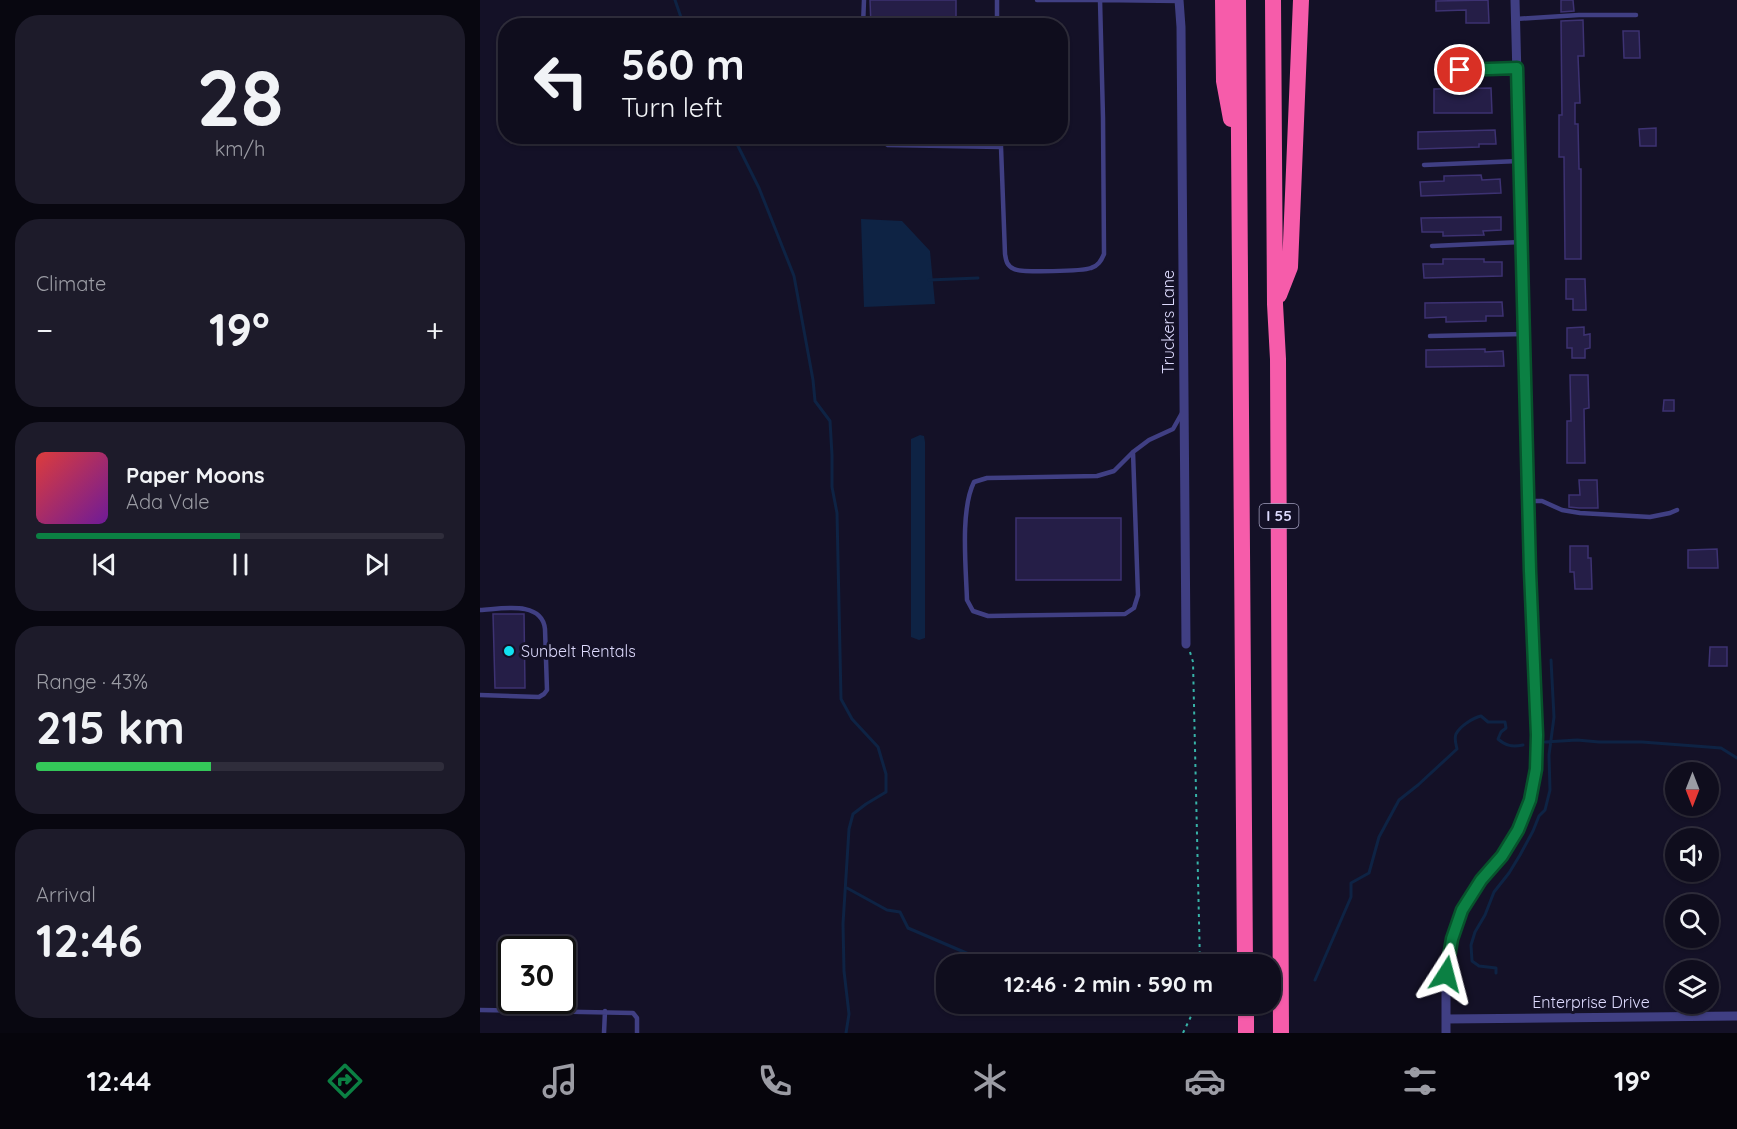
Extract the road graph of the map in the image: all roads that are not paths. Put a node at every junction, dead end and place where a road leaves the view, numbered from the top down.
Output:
1 (864, 0) edge
2 (997, 0) edge
3 (1038, 0) edge
4 (1068, 0) edge
5 (1100, 0) edge
6 (1223, 0) edge
7 (1238, 0) edge
8 (1273, 0) edge
9 (1301, 0) edge
10 (1515, 0) edge
11 (1179, 1) edge
12 (1636, 15) dead end
13 (863, 18) edge
14 (997, 18) edge
15 (1516, 18) junction
16 (1517, 68) junction
17 (1441, 71) dead end
18 (886, 144) edge
19 (1001, 147) joint
20 (1519, 161) junction
21 (1424, 165) dead end
22 (1240, 170) junction
23 (1521, 242) junction
24 (1432, 246) dead end
25 (1275, 304) junction
26 (1524, 334) junction
27 (1430, 336) dead end
28 (1184, 411) junction
29 (1133, 453) junction
30 (1528, 501) junction
31 (1677, 510) dead end
32 (480, 610) edge
33 (1186, 644) road end
34 (480, 695) edge
35 (1245, 954) edge
36 (480, 1010) edge
37 (605, 1011) junction
38 (1246, 1014) edge
39 (1737, 1016) edge
40 (1446, 1019) junction
41 (604, 1033) edge
42 (637, 1033) edge
43 (1246, 1033) edge
44 (1281, 1033) edge
45 (1446, 1033) edge

1 - 13 lane
2 - 14 lane
3 - 4 lane
4 - 5 lane
5 - 11 lane
5 - 19 lane
6 - 22 highway
7 - 22 highway, I 55
8 - 25 highway, I 55
9 - 25 highway
10 - 15 street
11 - 28 street, Truckers Lane
12 - 15 lane
15 - 16 street
16 - 17 lane
16 - 20 street
18 - 19 lane
20 - 21 lane
20 - 23 street
22 - 35 highway, I 55
23 - 24 lane
23 - 26 street
25 - 44 highway, I 55
26 - 27 lane
26 - 30 street
28 - 29 lane
28 - 33 street, Truckers Lane
29 - 29 lane
30 - 31 lane
30 - 40 street
32 - 34 lane
36 - 37 lane
37 - 41 lane
37 - 42 lane
38 - 43 highway
39 - 40 street, Enterprise Drive
40 - 45 street

